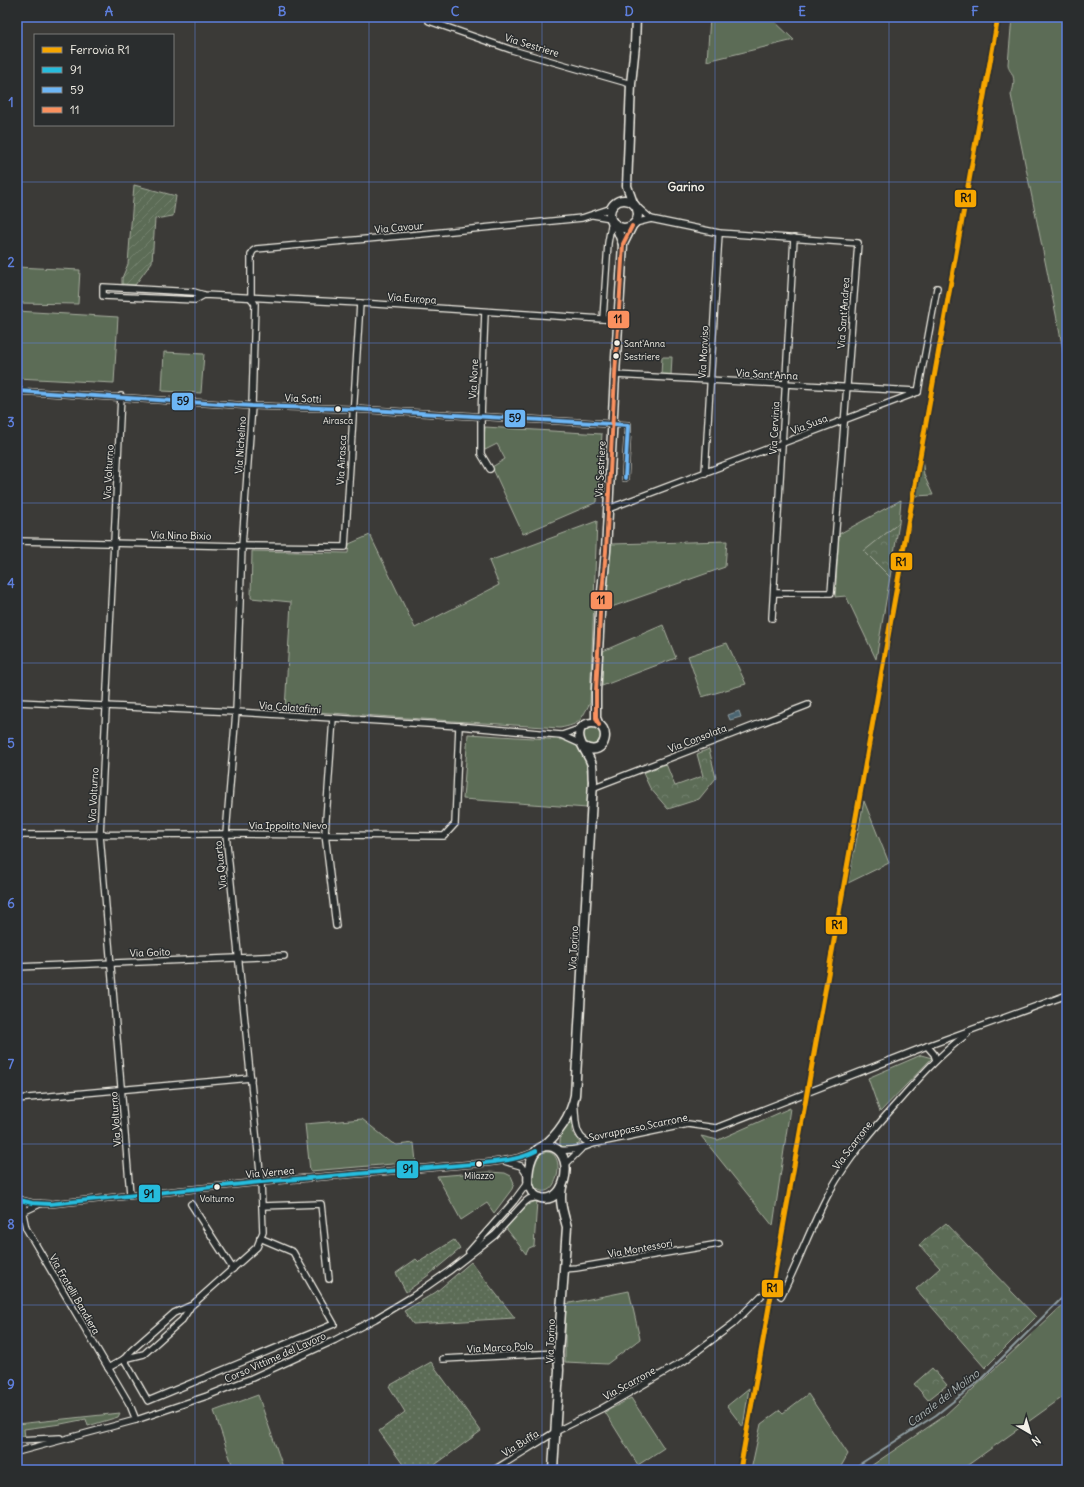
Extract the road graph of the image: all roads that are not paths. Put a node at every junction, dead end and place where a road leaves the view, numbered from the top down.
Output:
1 (636, 17) edge
2 (429, 21) dead end
3 (631, 84) junction
4 (627, 186) junction
5 (633, 204) junction
6 (614, 205) junction
7 (593, 215) junction
8 (651, 219) junction
9 (613, 221) junction
10 (633, 225) junction
11 (719, 232) junction
12 (794, 238) junction
13 (623, 244) junction
14 (937, 288) dead end
15 (204, 295) junction
16 (251, 298) junction
17 (360, 303) junction
18 (485, 312) junction
19 (603, 319) junction
20 (618, 320) junction
21 (615, 375) junction
22 (710, 380) junction
23 (786, 384) junction
24 (847, 388) junction
25 (17, 391) edge
26 (918, 392) junction
27 (121, 396) junction
28 (252, 406) junction
29 (353, 409) junction
30 (481, 417) junction
31 (844, 420) junction
32 (613, 424) junction
33 (782, 444) junction
34 (490, 469) dead end
35 (705, 473) junction
36 (625, 478) dead end
37 (608, 509) junction
38 (17, 541) edge
39 (114, 543) junction
40 (242, 546) junction
41 (345, 547) joint
42 (606, 551) joint
43 (774, 593) junction
44 (772, 618) dead end
45 (17, 702) edge
46 (596, 702) junction
47 (808, 705) dead end
48 (106, 706) junction
49 (236, 712) junction
50 (333, 718) junction
51 (599, 725) junction
52 (459, 726) junction
53 (584, 726) junction
54 (562, 735) junction
55 (583, 746) junction
56 (600, 747) junction
57 (592, 766) junction
58 (592, 788) junction
59 (226, 834) junction
60 (325, 834) junction
61 (17, 835) edge
62 (100, 835) junction
63 (336, 926) dead end
64 (284, 956) dead end
65 (238, 958) junction
66 (111, 963) junction
67 (17, 967) edge
68 (1067, 995) edge
69 (972, 1030) junction
70 (925, 1047) junction
71 (936, 1060) junction
72 (251, 1078) junction
73 (122, 1091) junction
74 (17, 1099) edge
75 (574, 1100) junction
76 (560, 1128) junction
77 (592, 1144) junction
78 (538, 1149) junction
79 (582, 1149) junction
80 (558, 1150) junction
81 (502, 1161) junction
82 (565, 1165) junction
83 (528, 1179) junction
84 (262, 1182) junction
85 (562, 1187) junction
86 (130, 1194) junction
87 (542, 1198) junction
88 (18, 1199) edge
89 (40, 1204) junction
90 (191, 1204) dead end
91 (262, 1206) junction
92 (23, 1213) junction
93 (562, 1214) junction
94 (17, 1220) edge
95 (26, 1228) junction
96 (260, 1238) junction
97 (719, 1244) dead end
98 (465, 1257) junction
99 (232, 1269) junction
100 (564, 1269) junction
101 (330, 1280) dead end
102 (761, 1296) dead end
103 (781, 1296) dead end
104 (191, 1306) junction
105 (558, 1353) junction
106 (443, 1359) dead end
107 (124, 1360) junction
108 (108, 1368) junction
109 (136, 1420) junction
110 (555, 1432) junction
111 (74, 1437) junction
112 (17, 1440) edge
113 (17, 1452) edge
114 (494, 1470) edge
115 (553, 1470) edge

1 - 3 main road
2 - 3 street, Via Sestriere
3 - 4 main road
4 - 5 main road
4 - 6 main road
5 - 6 main road
5 - 8 street
5 - 10 main road
6 - 7 street
6 - 9 main road
7 - 9 street
7 - 16 street, Via Cavour
8 - 10 street
8 - 11 street, Via Sant'Andrea
9 - 10 main road
9 - 13 main road
9 - 19 street
10 - 13 main road
11 - 12 street, Via Sant'Andrea
11 - 22 street, Via Monviso
12 - 23 street, Via Cervinia
12 - 24 street, Via Sant'Andrea
13 - 20 main road, Via Sestriere
14 - 26 street
15 - 15 street, Via Europa
15 - 16 street, Via Europa
16 - 17 street, Via Europa
16 - 28 street, Via Nichelino
17 - 18 street, Via Europa
17 - 29 street, Via Airasca
18 - 19 street, Via Europa
18 - 30 street, Via None
19 - 20 street, Via Europa
20 - 21 main road, Via Sestriere
21 - 22 street, Via Sant'Anna
21 - 32 main road, Via Sestriere
22 - 23 street, Via Sant'Anna
22 - 35 street, Via Monviso
23 - 24 street, Via Sant'Anna
23 - 33 street, Via Cervinia
24 - 26 street, Via Sant'Anna
24 - 31 street, Via Sant'Andrea
25 - 27 street, Via Sotti
26 - 31 street, Via Susa
27 - 28 street, Via Sotti
27 - 39 street, Via Volturno
28 - 29 street, Via Sotti
28 - 40 street, Via Nichelino
29 - 30 street, Via Sotti
29 - 41 street, Via Airasca
30 - 32 street, Via Sotti
30 - 34 street, Via None
31 - 33 street, Via Susa
31 - 43 street, Via Sant'Andrea
32 - 36 street, Via Sotti
32 - 37 main road, Via Sestriere
33 - 35 street, Via Susa
33 - 43 street, Via Cervinia
35 - 37 street, Via Susa
37 - 42 main road, Via Sestriere
38 - 39 street, Via Nino Bixio
39 - 40 street, Via Nino Bixio
39 - 48 street, Via Volturno
40 - 41 street, Via Nino Bixio
40 - 49 street, Via Quarto
42 - 46 main road, Via Torino
43 - 44 street, Via Cervinia
45 - 48 street, Via Calatafimi
46 - 51 main road, Via Torino
46 - 53 main road, Via Torino
47 - 58 street, Via Consolata
48 - 49 street, Via Calatafimi
48 - 62 street, Via Volturno
49 - 50 street, Via Calatafimi
49 - 59 street, Via Quarto
50 - 52 street, Via Calatafimi
50 - 60 street
51 - 53 main road
51 - 56 main road, Via Torino
52 - 54 street, Via Calatafimi
52 - 60 street, Via Ippolito Nievo
53 - 54 street, Via Calatafimi
53 - 55 main road, Via Torino
54 - 55 street, Via Calatafimi
55 - 56 main road
55 - 57 main road, Via Torino
56 - 57 main road, Via Torino
57 - 58 main road, Via Torino
58 - 75 main road, Via Torino
59 - 60 street, Via Ippolito Nievo
59 - 62 street, Via Ippolito Nievo
59 - 65 street, Via Quarto
60 - 63 street
61 - 62 street, Via Ippolito Nievo
62 - 66 street, Via Volturno
64 - 65 street, Via Goito
65 - 66 street, Via Goito
65 - 72 street, Via Quarto
66 - 67 street, Via Goito
66 - 73 street, Via Volturno
68 - 69 street, Via Scarrone
69 - 70 street, Via Scarrone
69 - 71 street, Via Scarrone
70 - 71 street
70 - 77 street, Sovrappasso Scarrone
71 - 103 street, Via Scarrone
72 - 73 street
72 - 84 street, Via Quarto
73 - 74 street
73 - 86 street, Via Volturno
75 - 76 main road, Via Torino
75 - 77 street
76 - 78 main road
76 - 80 main road
77 - 79 street, Sovrappasso Scarrone
78 - 80 main road
78 - 81 street
78 - 83 main road
79 - 80 street
79 - 82 street
80 - 82 main road
81 - 83 street
81 - 84 street, Via Vernea
82 - 85 main road
83 - 87 main road
83 - 98 street
84 - 86 street, Via Vernea
84 - 91 street
85 - 87 main road
85 - 93 main road, Via Torino
86 - 89 street, Via Vernea
87 - 93 main road
87 - 98 street
88 - 89 street
88 - 92 street
89 - 92 street
90 - 99 street
91 - 96 street
91 - 101 street
92 - 94 street
92 - 95 street
93 - 100 main road, Via Torino
94 - 95 street
95 - 108 street, Via Fratelli Bandiera
96 - 99 street
96 - 107 street
97 - 100 street, Via Montessori
98 - 109 street, Corso Vittime del Lavoro
99 - 104 street
100 - 105 main road, Via Torino
102 - 110 street, Via Scarrone
104 - 107 street
104 - 107 street
105 - 106 street, Via Marco Polo
105 - 110 main road, Via Torino
107 - 108 street
108 - 109 street, Via Fratelli Bandiera
109 - 111 street, Corso Vittime del Lavoro
110 - 114 street, Via Buffa
110 - 115 main road, Via Torino
111 - 112 street, Corso Vittime del Lavoro
111 - 113 street, Corso Vittime del Lavoro

